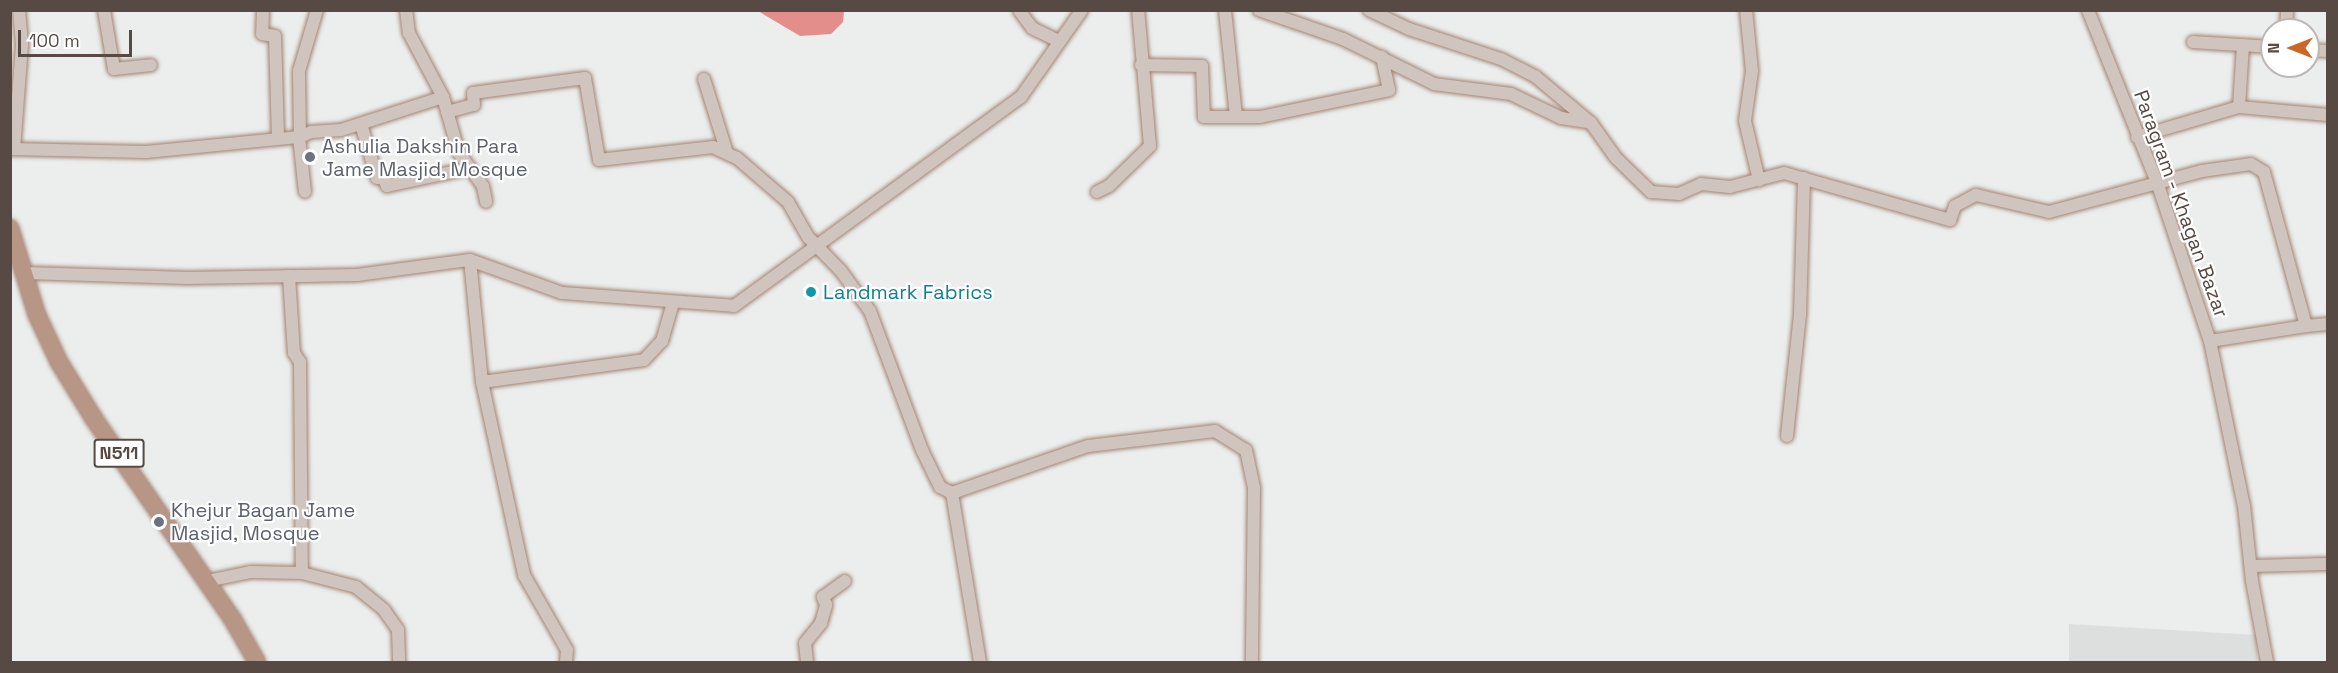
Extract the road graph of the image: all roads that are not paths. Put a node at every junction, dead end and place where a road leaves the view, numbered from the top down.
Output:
1 (20, 10) edge
2 (104, 10) edge
3 (263, 10) edge
4 (317, 10) edge
5 (406, 10) edge
6 (1019, 10) edge
7 (1082, 10) edge
8 (1138, 10) edge
9 (1225, 10) edge
10 (1259, 10) edge
11 (1746, 10) edge
12 (2088, 10) edge
13 (1371, 11) edge
14 (1059, 41) junction
15 (2193, 42) dead end
16 (2243, 45) junction
17 (2260, 46) edge
18 (1382, 57) junction
19 (151, 64) dead end
20 (1141, 65) junction
21 (15, 67) edge
22 (704, 79) dead end
23 (443, 97) junction
24 (2239, 107) junction
25 (447, 112) junction
26 (2328, 115) edge
27 (1236, 116) junction
28 (1591, 123) junction
29 (361, 124) junction
30 (299, 137) junction
31 (2137, 137) junction
32 (278, 138) junction
33 (12, 149) edge
34 (728, 153) junction
35 (470, 168) junction
36 (1804, 178) junction
37 (1759, 180) junction
38 (2158, 186) junction
39 (305, 192) dead end
40 (1096, 192) dead end
41 (486, 202) dead end
42 (12, 234) edge
43 (816, 247) junction
44 (470, 260) junction
45 (26, 273) junction
46 (289, 276) junction
47 (673, 303) junction
48 (2328, 324) edge
49 (2306, 327) junction
50 (2210, 341) junction
51 (482, 382) junction
52 (1787, 436) dead end
53 (952, 493) junction
54 (2328, 564) edge
55 (2251, 566) junction
56 (302, 573) junction
57 (207, 581) junction
58 (845, 581) dead end
59 (257, 663) edge
60 (399, 663) edge
61 (566, 663) edge
62 (807, 663) edge
63 (980, 663) edge
64 (1252, 663) edge
65 (2267, 663) edge

1 - 21 street
2 - 19 street
3 - 32 street
4 - 30 street
5 - 23 street
6 - 14 street
7 - 14 street
8 - 20 street
9 - 27 street
10 - 18 street
11 - 37 street
12 - 31 street, Paragram - Khagan Bazar
13 - 28 street
14 - 43 street
15 - 16 street
16 - 17 street
16 - 24 street
18 - 27 street
18 - 28 street
20 - 27 street
20 - 40 street
21 - 33 street
22 - 34 street
23 - 25 street
23 - 29 street
24 - 26 street
24 - 31 street
25 - 34 street
25 - 35 street
28 - 37 street
29 - 30 street
29 - 35 street
30 - 32 street
30 - 39 street
31 - 38 street, Paragram - Khagan Bazar
32 - 33 street
34 - 43 street
35 - 41 street
36 - 37 street
36 - 38 street
36 - 52 street
38 - 49 street
38 - 50 street, Paragram - Khagan Bazar
42 - 45 highway, N511
43 - 47 street
43 - 53 street
44 - 46 street
44 - 47 street
44 - 51 street
45 - 46 street
45 - 57 highway, N511
46 - 56 street
47 - 51 street
48 - 49 street
49 - 50 street
50 - 55 street, Paragram - Khagan Bazar
51 - 61 street
53 - 63 street
53 - 64 street
54 - 55 street
55 - 65 street, Paragram - Khagan Bazar
56 - 57 street
56 - 60 street
57 - 59 highway, N511
58 - 62 street

